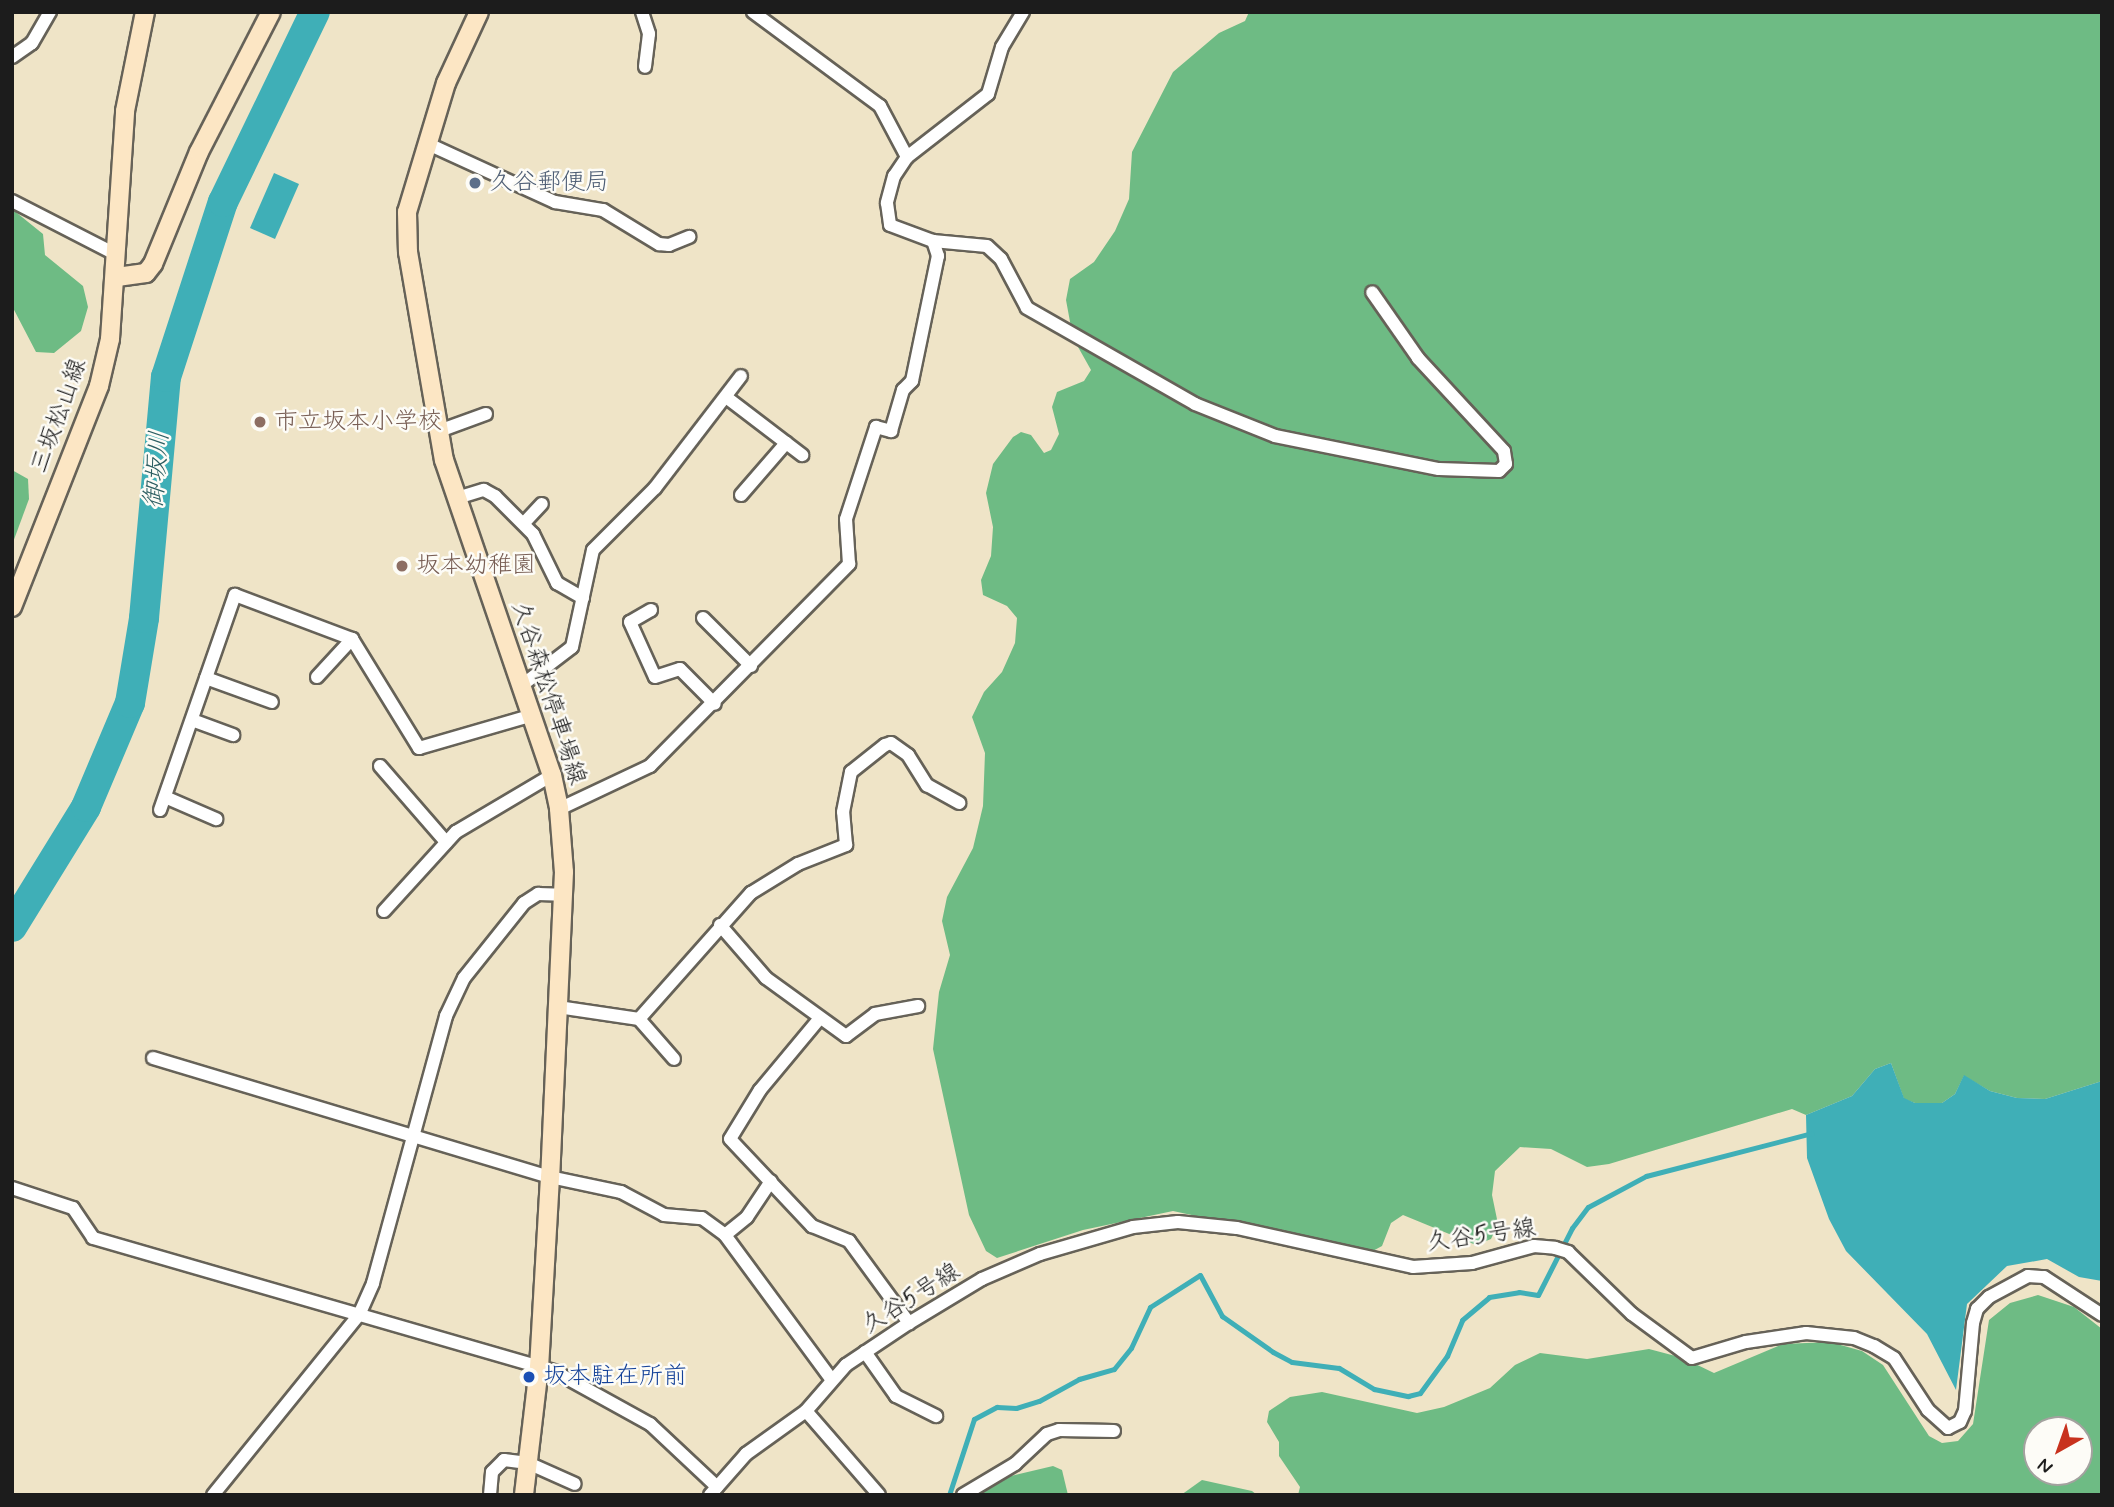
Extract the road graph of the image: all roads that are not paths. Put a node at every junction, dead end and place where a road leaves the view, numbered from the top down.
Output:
1 (50, 12) edge
2 (145, 12) edge
3 (271, 12) edge
4 (479, 12) edge
5 (642, 12) edge
6 (753, 12) edge
7 (1023, 12) edge
8 (12, 57) edge
9 (645, 66) dead end
10 (426, 143) junction
11 (907, 157) junction
12 (12, 201) edge
13 (689, 237) dead end
14 (933, 241) junction
15 (117, 255) junction
16 (117, 277) junction
17 (1373, 292) dead end
18 (741, 376) dead end
19 (726, 397) junction
20 (486, 414) dead end
21 (439, 431) junction
22 (786, 443) junction
23 (802, 455) dead end
24 (741, 495) dead end
25 (457, 498) junction
26 (542, 504) dead end
27 (524, 523) junction
28 (583, 598) junction
29 (12, 607) edge
30 (650, 610) dead end
31 (703, 618) dead end
32 (352, 639) junction
33 (751, 666) junction
34 (317, 677) dead end
35 (206, 678) junction
36 (520, 687) junction
37 (272, 702) dead end
38 (715, 704) junction
39 (530, 716) junction
40 (192, 720) junction
41 (233, 734) dead end
42 (380, 766) dead end
43 (552, 775) junction
44 (165, 797) junction
45 (959, 803) dead end
46 (559, 809) junction
47 (160, 810) dead end
48 (216, 819) dead end
49 (446, 842) junction
50 (562, 895) junction
51 (384, 911) dead end
52 (720, 925) junction
53 (918, 1006) dead end
54 (558, 1007) junction
55 (820, 1018) junction
56 (639, 1019) junction
57 (153, 1058) dead end
58 (674, 1059) dead end
59 (415, 1136) junction
60 (550, 1177) junction
61 (771, 1181) junction
62 (12, 1188) edge
63 (725, 1235) junction
64 (359, 1315) junction
65 (2102, 1315) edge
66 (909, 1323) junction
67 (865, 1352) junction
68 (539, 1367) junction
69 (832, 1380) junction
70 (806, 1411) junction
71 (936, 1416) dead end
72 (1114, 1431) dead end
73 (528, 1463) junction
74 (575, 1484) dead end
75 (713, 1491) edge
76 (883, 1494) edge
77 (213, 1495) edge
78 (490, 1495) edge
79 (524, 1495) edge
80 (963, 1495) edge

1 - 8 street
2 - 15 main road, 三坂松山線
3 - 16 main road
4 - 10 main road, 久谷森松停車場線
5 - 9 street
6 - 11 street
7 - 11 street
10 - 13 street
10 - 21 main road, 久谷森松停車場線
11 - 14 street
12 - 15 street
14 - 17 street
14 - 33 street
15 - 16 main road, 三坂松山線
16 - 29 main road, 三坂松山線
18 - 19 street
19 - 22 street
19 - 28 street
20 - 21 street
21 - 25 main road, 久谷森松停車場線
22 - 23 street
22 - 24 street
25 - 27 street
25 - 36 main road, 久谷森松停車場線
26 - 27 street
27 - 28 street
28 - 36 street
30 - 38 street
31 - 33 street
32 - 34 street
32 - 35 street
32 - 39 street
33 - 38 street
35 - 37 street
35 - 40 street
36 - 39 main road, 久谷森松停車場線
38 - 46 street
39 - 43 main road, 久谷森松停車場線
40 - 41 street
40 - 44 street
42 - 49 street
43 - 46 main road, 久谷森松停車場線
43 - 49 street
44 - 47 street
44 - 48 street
45 - 52 street
46 - 50 main road, 久谷森松停車場線
49 - 51 street
50 - 54 main road, 久谷森松停車場線
50 - 59 street
52 - 55 street
52 - 56 street
53 - 55 street
54 - 56 street
54 - 60 main road, 久谷森松停車場線
55 - 61 street
56 - 58 street
57 - 59 street
59 - 60 street
59 - 64 street
60 - 63 street
60 - 68 main road, 久谷森松停車場線
61 - 63 street
61 - 66 street
62 - 64 street
63 - 69 street
64 - 68 street
64 - 77 street
65 - 66 street, 久谷5号線
66 - 67 street, 久谷5号線
67 - 69 street, 久谷5号線
67 - 71 street
68 - 73 main road, 久谷森松停車場線
68 - 75 street
69 - 70 street, 久谷5号線
70 - 75 street, 久谷5号線
70 - 76 street
72 - 80 street
73 - 74 street
73 - 78 street
73 - 79 main road, 久谷森松停車場線

